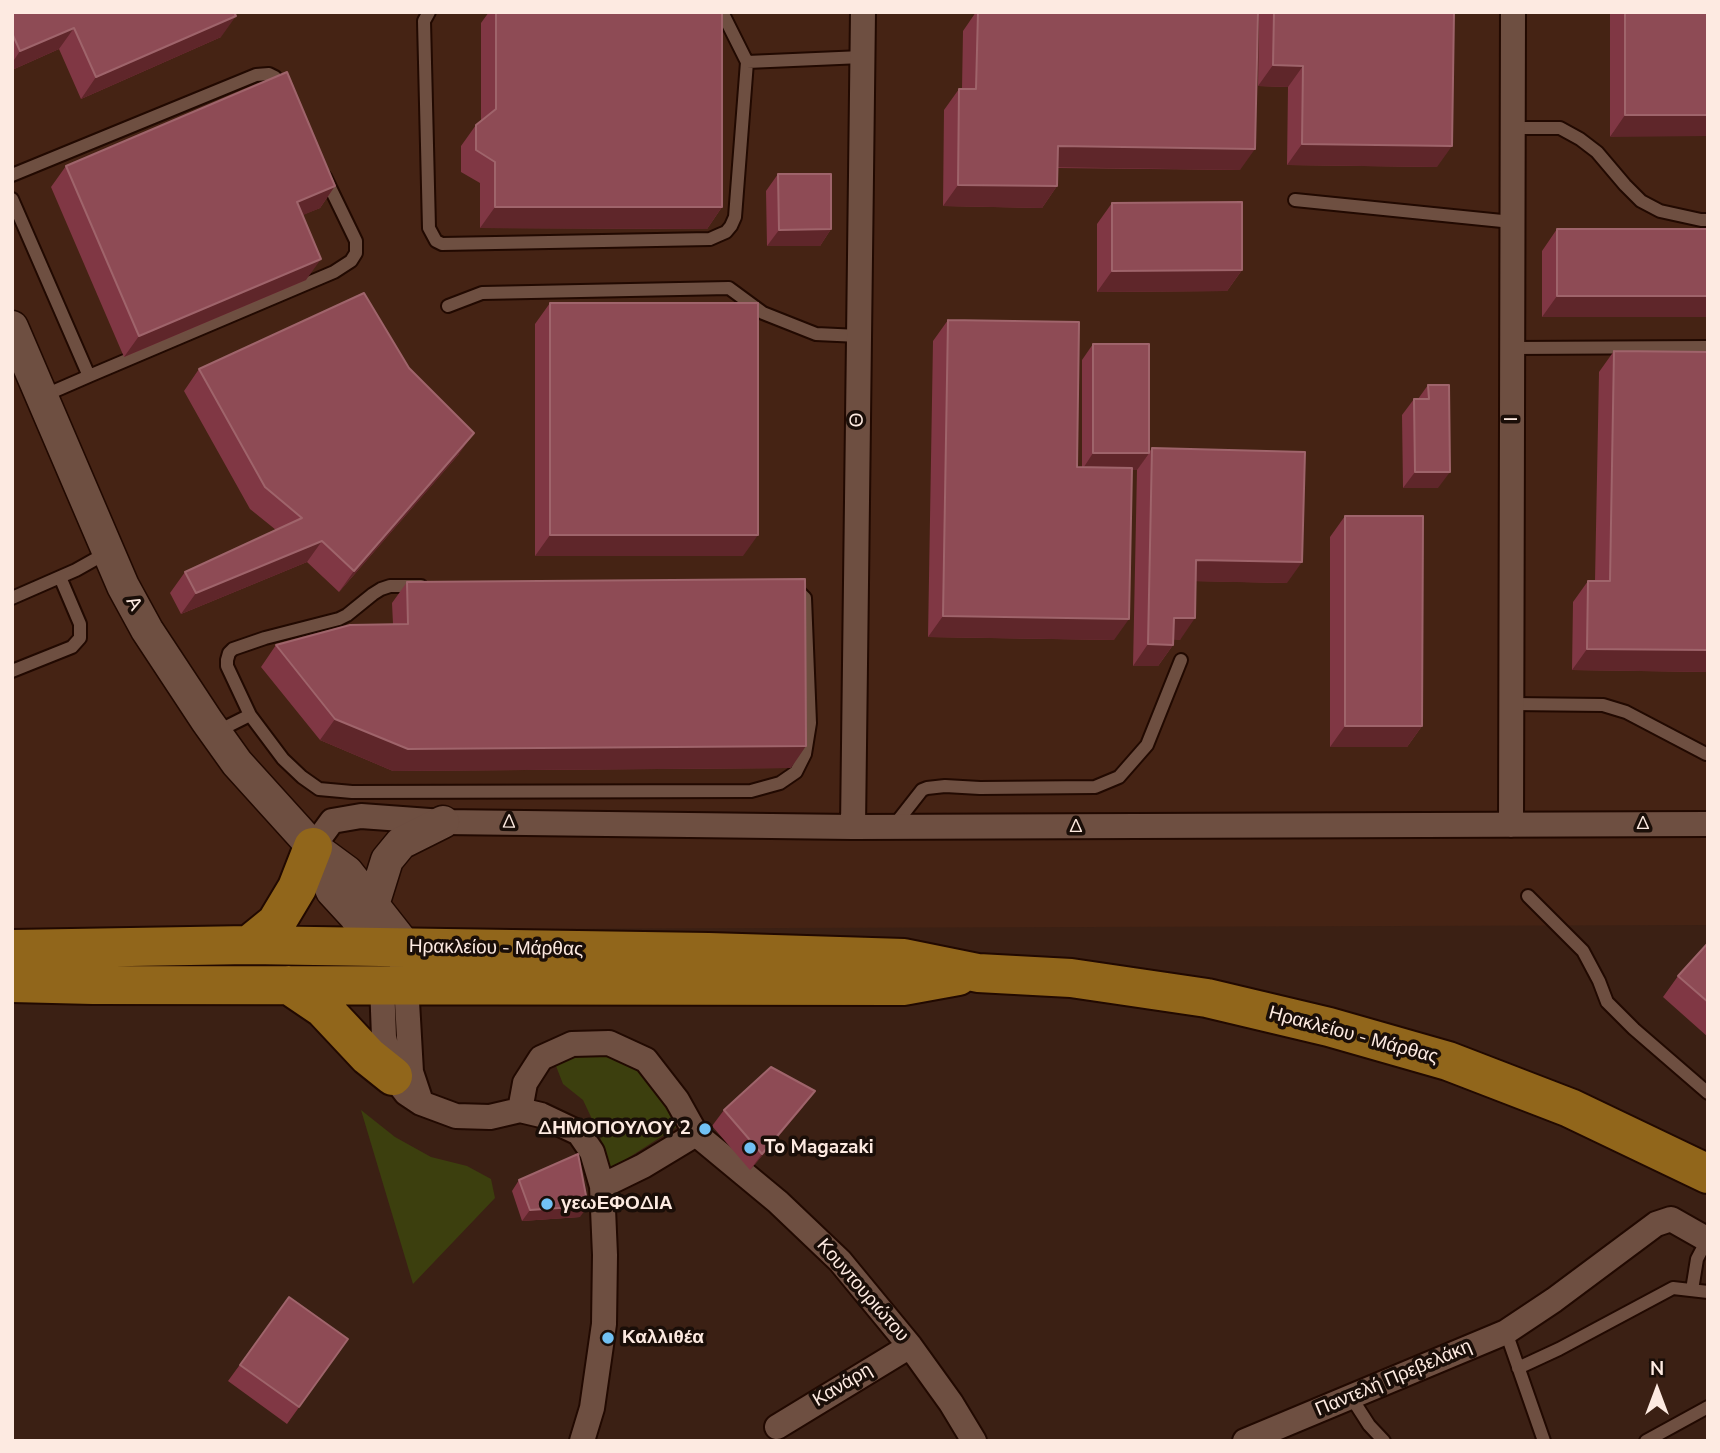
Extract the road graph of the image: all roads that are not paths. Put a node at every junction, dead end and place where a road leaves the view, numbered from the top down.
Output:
1 (429, 12) edge
2 (722, 12) edge
3 (863, 12) edge
4 (1513, 12) edge
5 (862, 57) junction
6 (747, 62) junction
7 (291, 107) edge
8 (1513, 128) junction
9 (321, 168) edge
10 (12, 175) edge
11 (12, 199) edge
12 (1295, 200) dead end
13 (1708, 220) edge
14 (1513, 222) junction
15 (448, 306) dead end
16 (12, 327) edge
17 (859, 336) junction
18 (1708, 347) edge
19 (1513, 348) junction
20 (19, 358) edge
21 (89, 376) junction
22 (43, 396) junction
23 (109, 551) junction
24 (60, 577) junction
25 (431, 586) edge
26 (787, 589) edge
27 (12, 598) edge
28 (1181, 660) dead end
29 (12, 671) edge
30 (1512, 704) junction
31 (250, 715) junction
32 (215, 732) junction
33 (1706, 754) edge
34 (443, 822) junction
35 (1708, 824) edge
36 (1511, 825) junction
37 (853, 827) junction
38 (893, 827) junction
39 (313, 847) junction
40 (1528, 896) dead end
41 (373, 905) junction
42 (249, 945) junction
43 (391, 947) junction
44 (12, 949) edge
45 (978, 973) junction
46 (12, 983) edge
47 (394, 984) junction
48 (289, 985) junction
49 (393, 1076) junction
50 (1708, 1093) edge
51 (421, 1103) junction
52 (520, 1110) junction
53 (696, 1134) junction
54 (1708, 1174) edge
55 (602, 1186) junction
56 (1708, 1240) edge
57 (1692, 1290) junction
58 (1708, 1292) edge
59 (1506, 1332) junction
60 (910, 1346) junction
61 (1518, 1368) junction
62 (1351, 1397) junction
63 (1708, 1407) edge
64 (777, 1427) dead end
65 (1258, 1438) edge
66 (582, 1441) edge
67 (974, 1441) edge
68 (1384, 1441) edge
69 (1544, 1441) edge
70 (1646, 1441) edge

1 - 6 lane
2 - 6 lane
3 - 5 street, Θ
4 - 8 street, Ι
5 - 6 lane
5 - 17 street, Θ
7 - 10 lane
8 - 13 lane
8 - 14 street, Ι
9 - 21 lane
11 - 21 lane
12 - 14 lane
14 - 19 street, Ι
15 - 17 lane
16 - 20 street, Α
17 - 37 street, Θ
18 - 19 lane
19 - 30 street, Ι
20 - 22 street, Α
21 - 22 lane
22 - 23 street, Α
23 - 24 lane
23 - 32 street, Α
24 - 27 lane
24 - 29 lane
25 - 31 lane
26 - 31 lane
28 - 38 lane
30 - 33 lane
30 - 36 street, Ι
31 - 32 lane
32 - 39 street, Α
34 - 37 street, Δ
34 - 39 street, Δ
34 - 41 street
35 - 36 street, Δ
36 - 38 street, Δ
37 - 38 street, Δ
39 - 41 street, Α
39 - 42 main road
39 - 43 street, Α
40 - 50 lane
41 - 43 street, Α
42 - 43 main road, Ηρακλείου - Μάρθας
42 - 44 main road, Ηρακλείου - Μάρθας
43 - 45 main road, Ηρακλείου - Μάρθας
43 - 47 street
45 - 47 main road, Ηρακλείου - Μάρθας
45 - 54 main road, Ηρακλείου - Μάρθας
46 - 48 main road, Ηρακλείου - Μάρθας
47 - 48 main road, Ηρακλείου - Μάρθας
47 - 49 street
47 - 51 street
48 - 49 main road
49 - 51 street
51 - 52 street
52 - 53 street
52 - 55 street
53 - 55 street
53 - 60 street, Κουντουριώτου
55 - 66 street
56 - 57 lane
56 - 59 street, Παντελή Πρεβελάκη
57 - 58 lane
57 - 61 lane
59 - 61 lane
59 - 62 street, Παντελή Πρεβελάκη
60 - 64 street, Κανάρη
60 - 67 street, Κουντουριώτου
61 - 69 lane
62 - 65 street, Παντελή Πρεβελάκη
62 - 68 lane
63 - 70 lane

